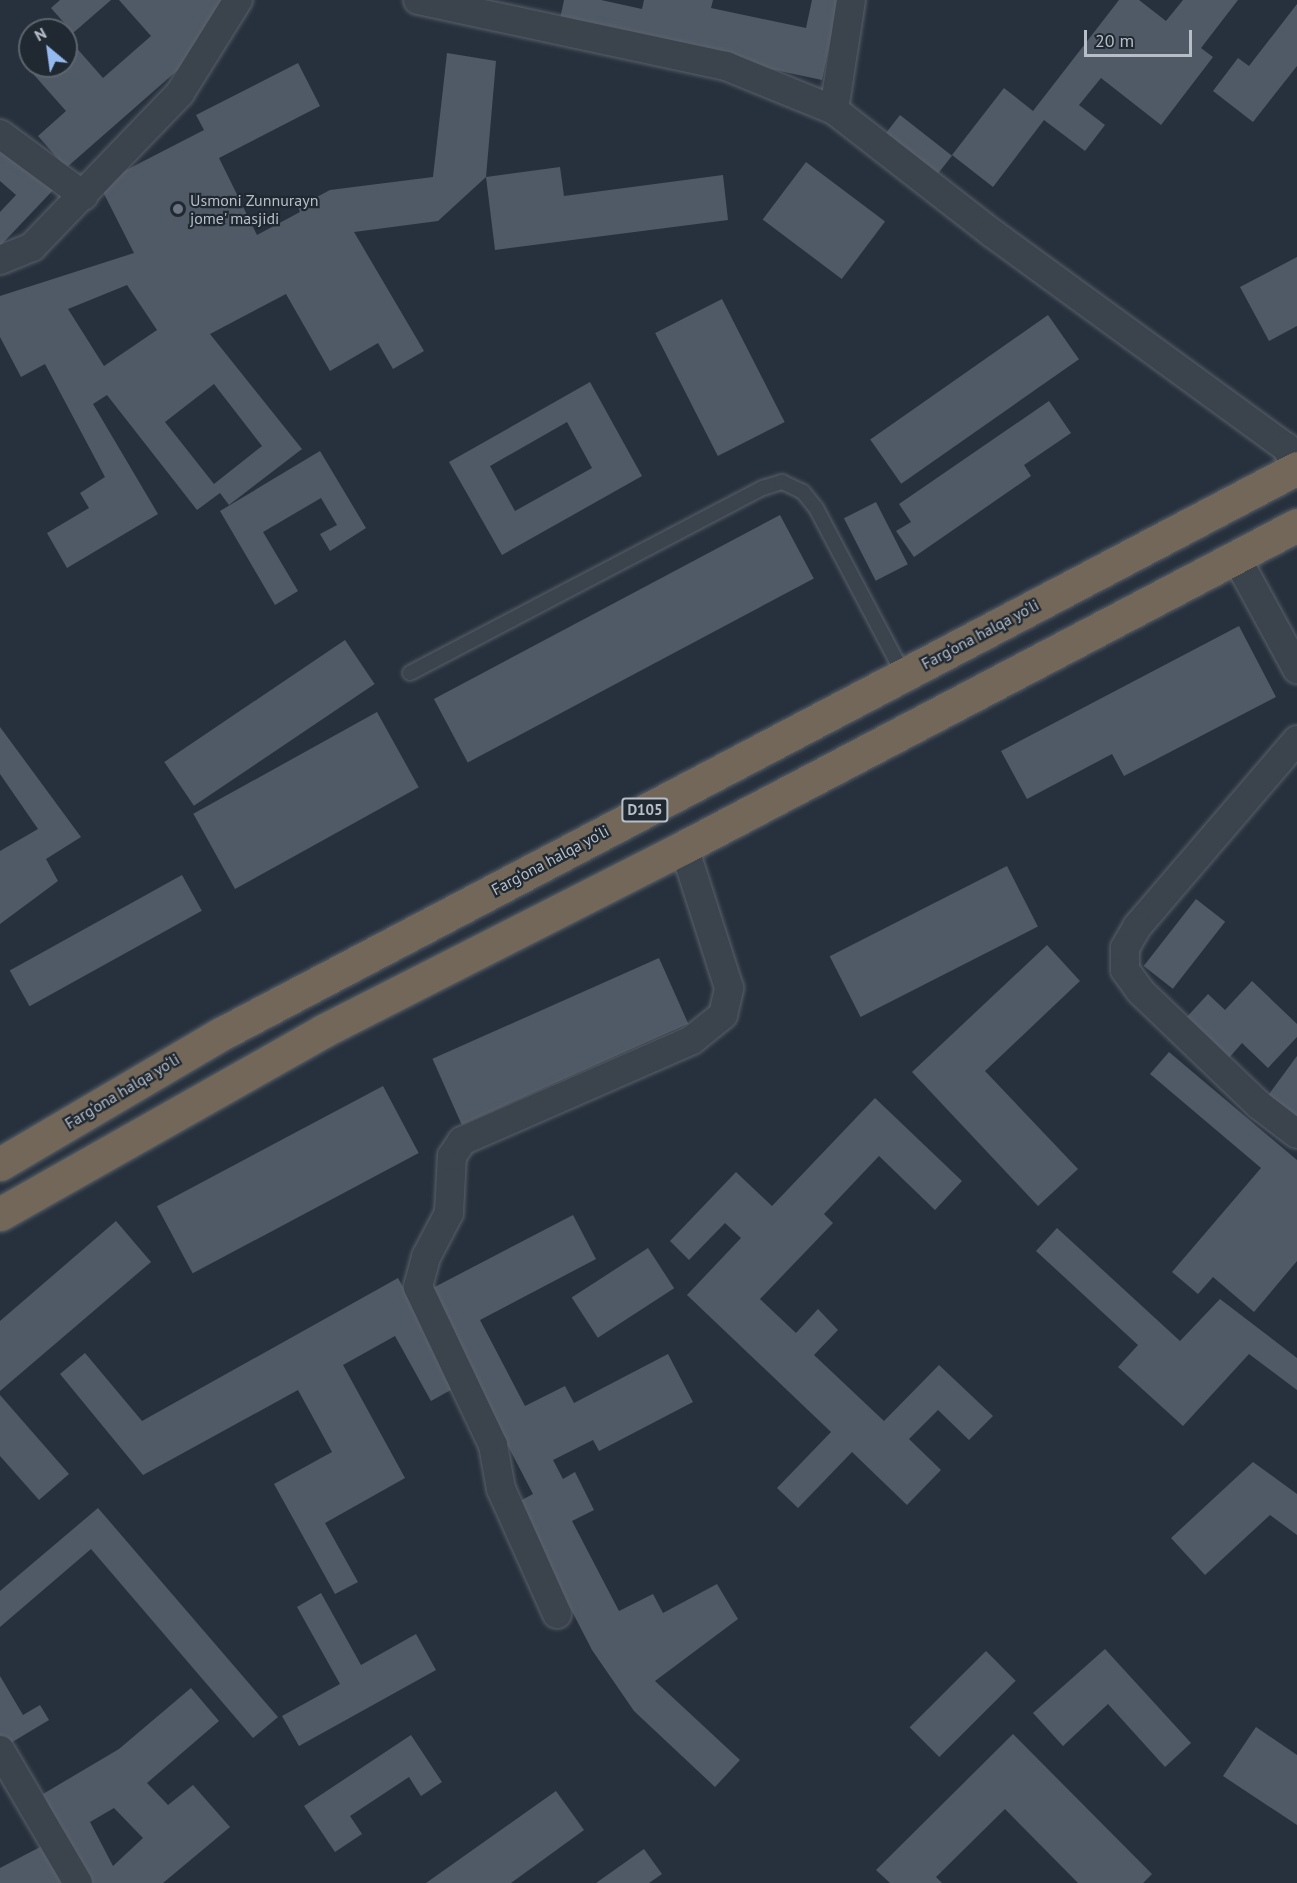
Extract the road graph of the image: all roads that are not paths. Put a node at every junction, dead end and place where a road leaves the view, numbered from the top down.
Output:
1 (238, 0) edge
2 (418, 0) edge
3 (851, 0) edge
4 (834, 111) junction
5 (0, 134) edge
6 (84, 196) junction
7 (0, 260) edge
8 (1297, 468) edge
9 (1297, 525) edge
10 (1236, 557) junction
11 (1297, 669) edge
12 (410, 673) dead end
13 (904, 675) junction
14 (1297, 740) edge
15 (684, 847) junction
16 (1297, 1134) edge
17 (0, 1164) edge
18 (0, 1214) edge
19 (557, 1614) dead end
20 (0, 1750) edge
21 (78, 1883) edge

1 - 6 street
2 - 4 street
3 - 4 street
4 - 8 street
5 - 6 street
6 - 7 street
8 - 13 highway, Farg‘ona halqa yo‘li / D105
9 - 10 highway
10 - 11 street
10 - 15 highway
12 - 13 lane
13 - 17 highway, Farg‘ona halqa yo‘li / D105
14 - 16 street
15 - 18 highway
15 - 19 street
20 - 21 street

